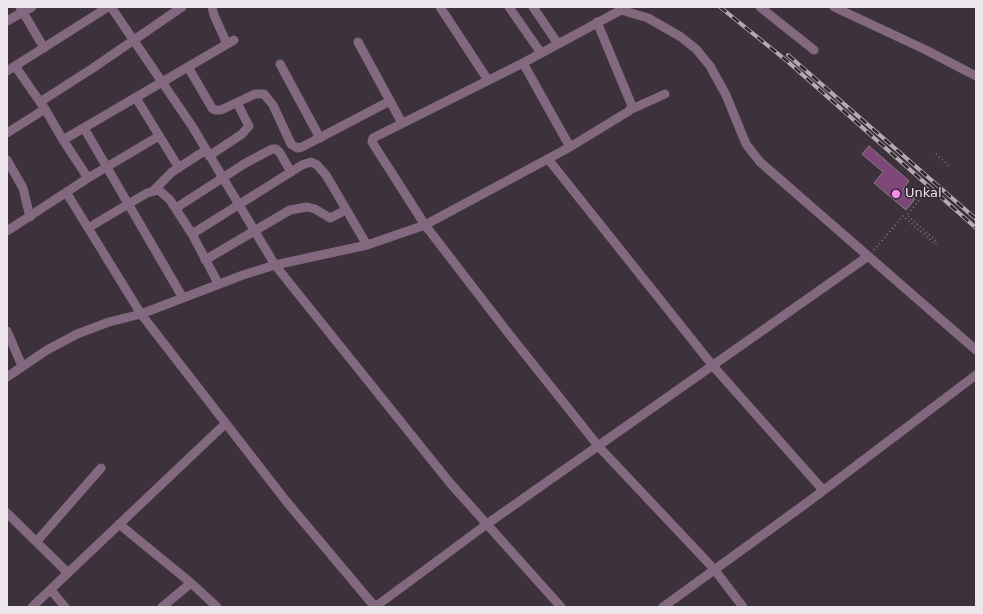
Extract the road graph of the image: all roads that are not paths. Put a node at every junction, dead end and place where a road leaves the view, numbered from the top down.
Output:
1 (32, 7) edge
2 (109, 7) edge
3 (182, 7) edge
4 (212, 7) edge
5 (440, 7) edge
6 (510, 7) edge
7 (533, 7) edge
8 (760, 7) edge
9 (834, 7) edge
10 (619, 8) edge
11 (21, 10) edge
12 (7, 21) edge
13 (598, 22) junction
14 (133, 40) junction
15 (358, 42) dead end
16 (558, 44) junction
17 (44, 48) junction
18 (814, 50) dead end
19 (541, 53) junction
20 (523, 63) junction
21 (280, 64) dead end
22 (188, 67) junction
23 (11, 68) edge
24 (976, 76) edge
25 (488, 80) junction
26 (162, 82) junction
27 (665, 94) dead end
28 (136, 98) junction
29 (390, 102) junction
30 (237, 103) junction
31 (43, 106) junction
32 (632, 109) junction
33 (402, 123) junction
34 (84, 128) junction
35 (7, 132) edge
36 (159, 136) junction
37 (320, 138) junction
38 (63, 140) junction
39 (570, 147) junction
40 (207, 153) junction
41 (548, 159) junction
42 (7, 160) edge
43 (107, 167) junction
44 (179, 168) junction
45 (291, 172) junction
46 (88, 178) junction
47 (223, 178) junction
48 (154, 190) junction
49 (66, 192) junction
50 (128, 204) junction
51 (239, 206) junction
52 (176, 208) junction
53 (346, 210) junction
54 (30, 217) junction
55 (426, 225) junction
56 (88, 228) junction
57 (254, 230) junction
58 (7, 231) edge
59 (192, 234) junction
60 (367, 245) junction
61 (867, 257) junction
62 (205, 260) junction
63 (275, 265) junction
64 (218, 283) junction
65 (183, 298) junction
66 (141, 314) junction
67 (7, 331) edge
68 (976, 350) edge
69 (22, 366) junction
70 (713, 366) junction
71 (976, 375) edge
72 (7, 377) edge
73 (225, 424) junction
74 (599, 447) junction
75 (101, 468) dead end
76 (823, 490) junction
77 (7, 513) edge
78 (119, 524) junction
79 (487, 524) junction
80 (37, 541) junction
81 (714, 569) junction
82 (68, 573) junction
83 (191, 583) junction
84 (51, 590) junction
85 (32, 607) edge
86 (65, 607) edge
87 (162, 607) edge
88 (217, 607) edge
89 (375, 607) edge
90 (561, 607) edge
91 (663, 607) edge
92 (743, 607) edge

1 - 11 street
2 - 14 street
2 - 17 street
3 - 14 street
4 - 22 street
5 - 25 street
6 - 19 street
7 - 16 street
8 - 18 street
9 - 24 street
10 - 13 street
10 - 61 street
11 - 12 street
11 - 17 street
13 - 16 street
13 - 32 street
14 - 26 street
14 - 31 street
15 - 29 street
16 - 19 street
17 - 23 street
19 - 20 street
20 - 25 street
20 - 39 street
21 - 37 street
22 - 26 street
22 - 30 street
23 - 31 street
25 - 33 street
26 - 28 street
26 - 40 street
27 - 32 street
28 - 34 street
28 - 36 street
29 - 33 street
29 - 37 street
30 - 37 street
30 - 40 street
31 - 35 street
31 - 38 street
32 - 39 street
33 - 55 street
34 - 38 street
34 - 43 street
36 - 43 street
36 - 44 street
38 - 46 street
39 - 41 street
40 - 44 street
40 - 47 street
41 - 55 street
41 - 70 street
42 - 54 street
43 - 46 street
43 - 50 street
44 - 48 street
45 - 47 street
45 - 51 street
45 - 53 street
46 - 49 street
47 - 51 street
47 - 52 street
48 - 50 street
48 - 52 street
49 - 54 street
49 - 56 street
50 - 56 street
50 - 65 street
51 - 57 street
51 - 59 street
52 - 59 street
53 - 57 street
53 - 60 street
54 - 58 street
55 - 60 street
55 - 74 street
56 - 66 street
57 - 62 street
57 - 63 street
59 - 62 street
60 - 63 street
61 - 68 street
61 - 70 street
62 - 64 street
63 - 64 street
63 - 79 street
64 - 65 street
65 - 66 street
66 - 69 street
66 - 73 street
67 - 69 street
69 - 72 street
70 - 74 street
70 - 76 street
71 - 76 street
73 - 78 street
73 - 89 street
74 - 79 street
74 - 81 street
75 - 80 street
76 - 81 street
77 - 80 street
78 - 82 street
78 - 83 street
79 - 89 street
79 - 90 street
80 - 82 street
81 - 91 street
81 - 92 street
82 - 84 street
83 - 87 street
83 - 88 street
84 - 85 street
84 - 86 street

